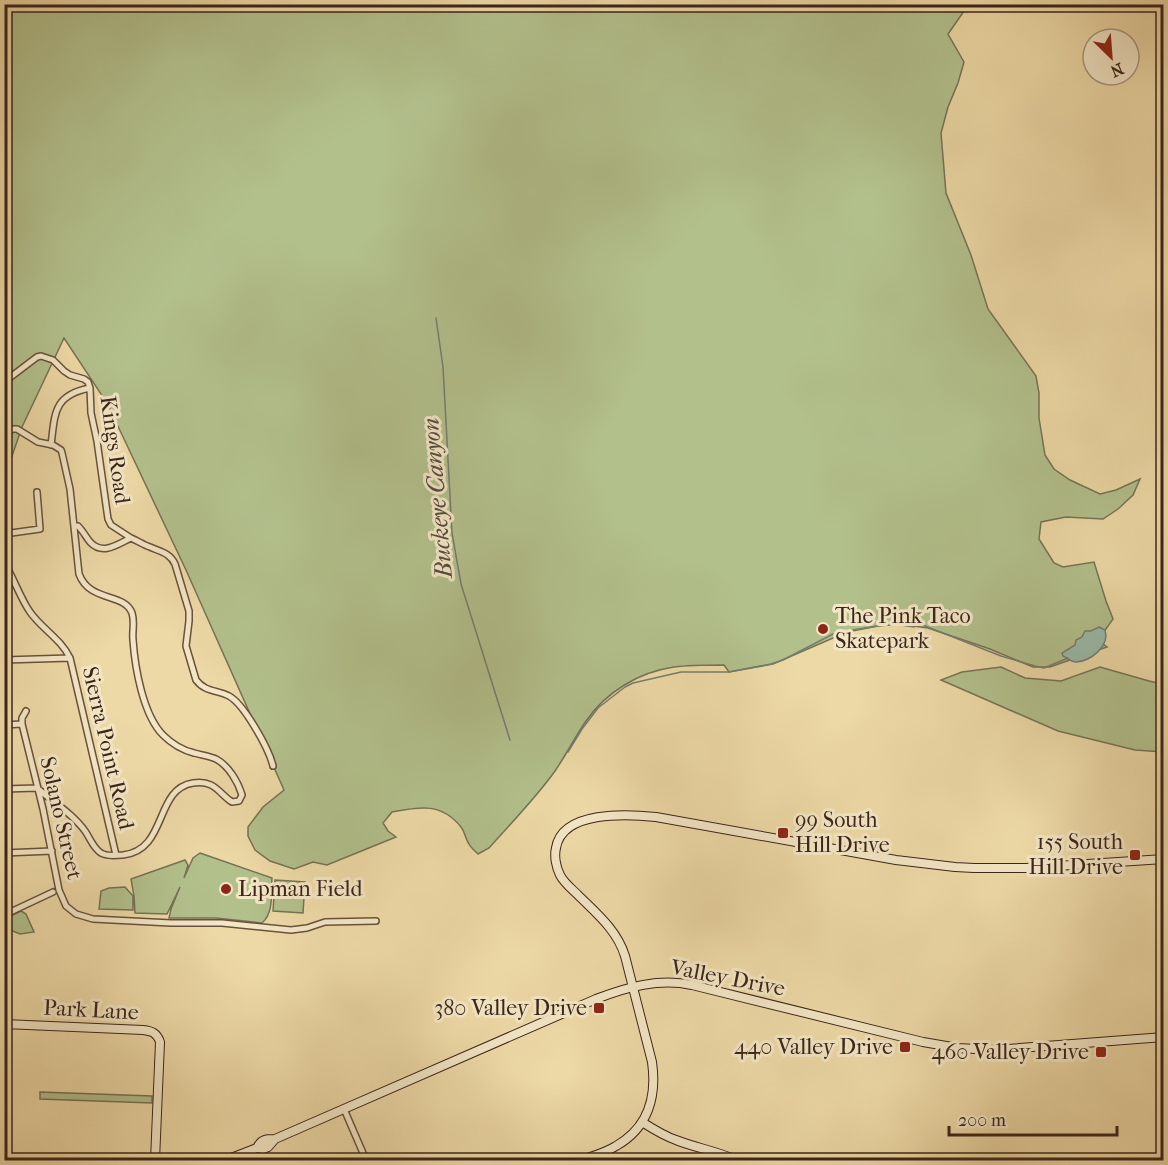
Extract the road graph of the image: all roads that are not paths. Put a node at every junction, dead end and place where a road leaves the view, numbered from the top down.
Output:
1 (4, 382) edge
2 (90, 388) junction
3 (4, 433) edge
4 (51, 445) junction
5 (37, 492) dead end
6 (74, 526) junction
7 (4, 534) edge
8 (131, 538) junction
9 (4, 562) edge
10 (70, 658) junction
11 (4, 660) edge
12 (26, 711) dead end
13 (4, 724) edge
14 (22, 724) junction
15 (273, 766) dead end
16 (38, 788) junction
17 (4, 789) edge
18 (53, 802) junction
19 (43, 809) junction
20 (52, 851) junction
21 (4, 853) edge
22 (116, 855) junction
23 (1164, 859) edge
24 (53, 892) dead end
25 (4, 915) edge
26 (376, 921) dead end
27 (633, 987) junction
28 (4, 1024) edge
29 (1164, 1037) edge
30 (344, 1109) junction
31 (642, 1122) junction
32 (154, 1161) edge
33 (226, 1161) edge
34 (366, 1161) edge
35 (581, 1161) edge
36 (736, 1161) edge

1 - 2 street, Kings Road
2 - 4 street
2 - 8 street, Kings Road
3 - 4 street
4 - 6 street
5 - 7 street
6 - 8 street
6 - 22 street
8 - 15 street, Kings Road
9 - 10 street, Sierra Point Road
10 - 11 street
10 - 22 street, Sierra Point Road
12 - 14 street
13 - 14 street
14 - 16 street, Solano Street
16 - 17 street
16 - 18 street
16 - 19 street, Solano Street
18 - 19 street
18 - 22 street
19 - 20 street, Solano Street
20 - 21 street
20 - 26 street, Solano Street
23 - 27 street
24 - 25 street
27 - 29 street, Valley Drive
27 - 30 street, Valley Drive
27 - 31 street
28 - 32 street, Park Lane
30 - 33 street, Valley Drive
30 - 34 street
31 - 35 street
31 - 36 street

